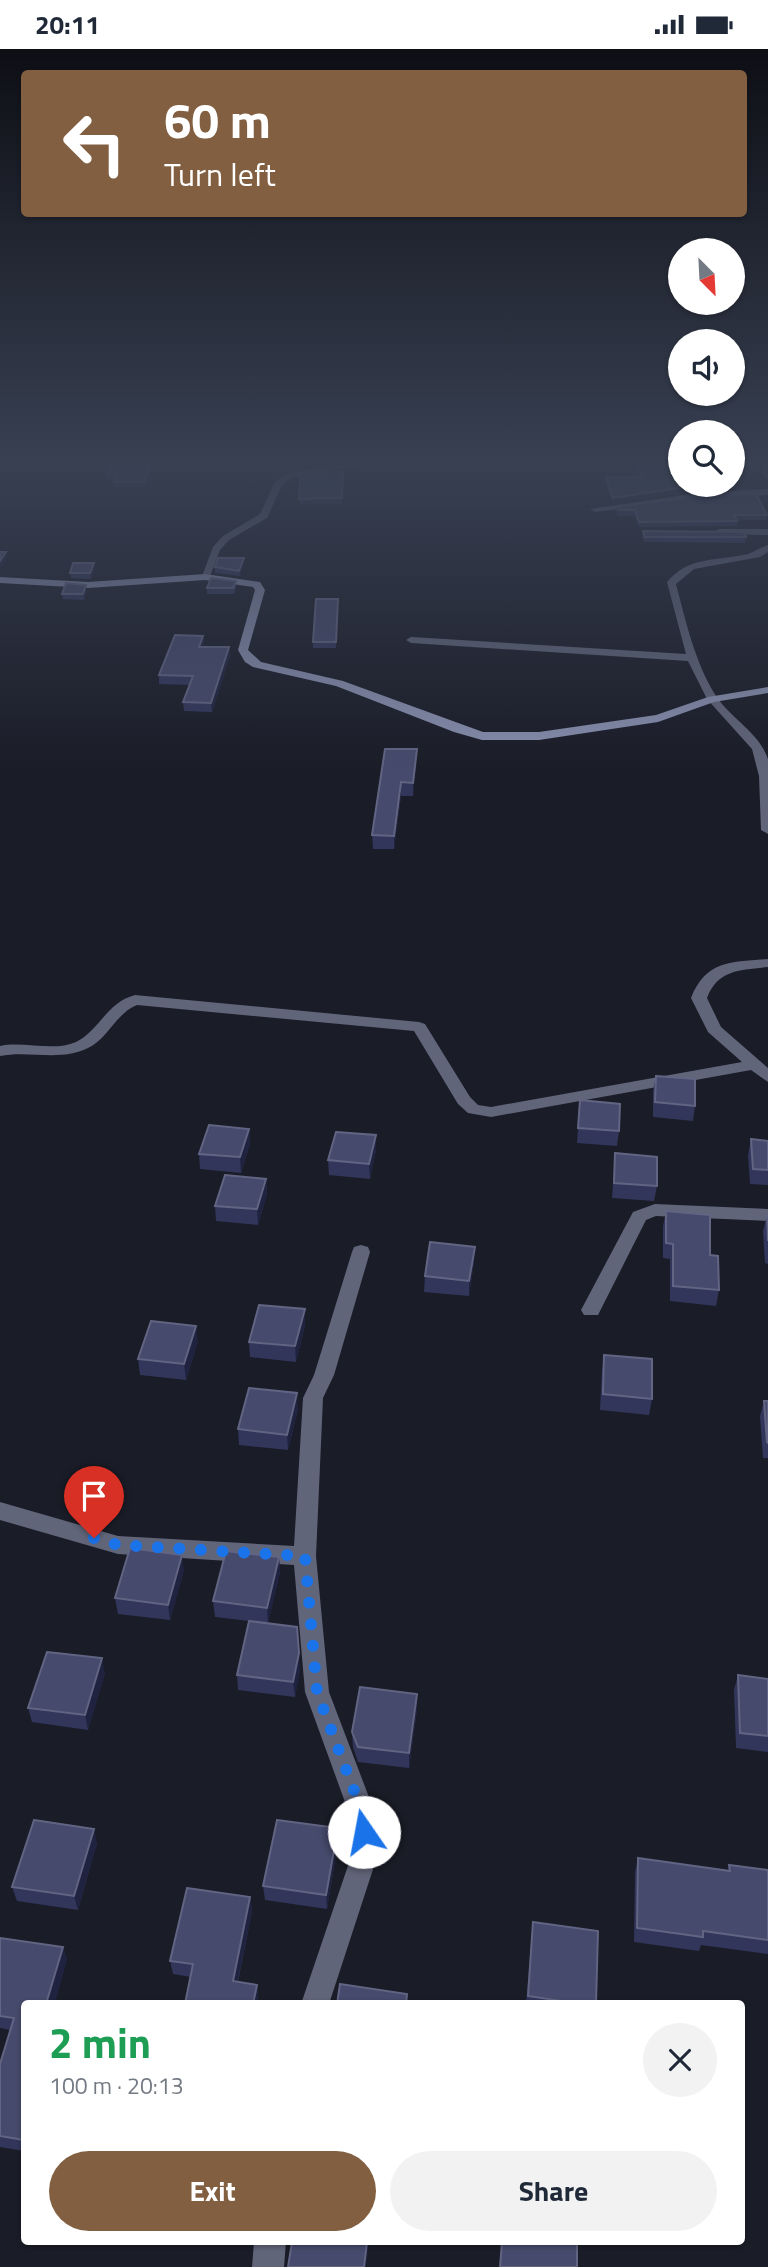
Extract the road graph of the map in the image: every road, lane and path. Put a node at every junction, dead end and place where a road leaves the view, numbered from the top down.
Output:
1 (209, 568) edge
2 (685, 568) edge
3 (205, 577) junction
4 (0, 580) edge
5 (411, 640) dead end
6 (694, 658) junction
7 (768, 690) edge
8 (712, 698) junction
9 (766, 773) edge
10 (768, 829) edge
11 (768, 963) edge
12 (0, 1051) edge
13 (753, 1065) junction
14 (768, 1077) edge
15 (768, 1215) edge
16 (361, 1252) dead end
17 (591, 1310) dead end
18 (0, 1511) edge
19 (305, 1556) junction
20 (316, 2000) edge
21 (270, 2245) edge
22 (268, 2267) edge

1 - 3 street
2 - 6 street
3 - 4 street
3 - 8 street
5 - 6 street
6 - 8 street
7 - 8 street
8 - 9 street
9 - 10 street
11 - 13 street
12 - 13 street
13 - 14 street
15 - 17 street
16 - 19 street
18 - 19 street
19 - 20 street
21 - 22 street

